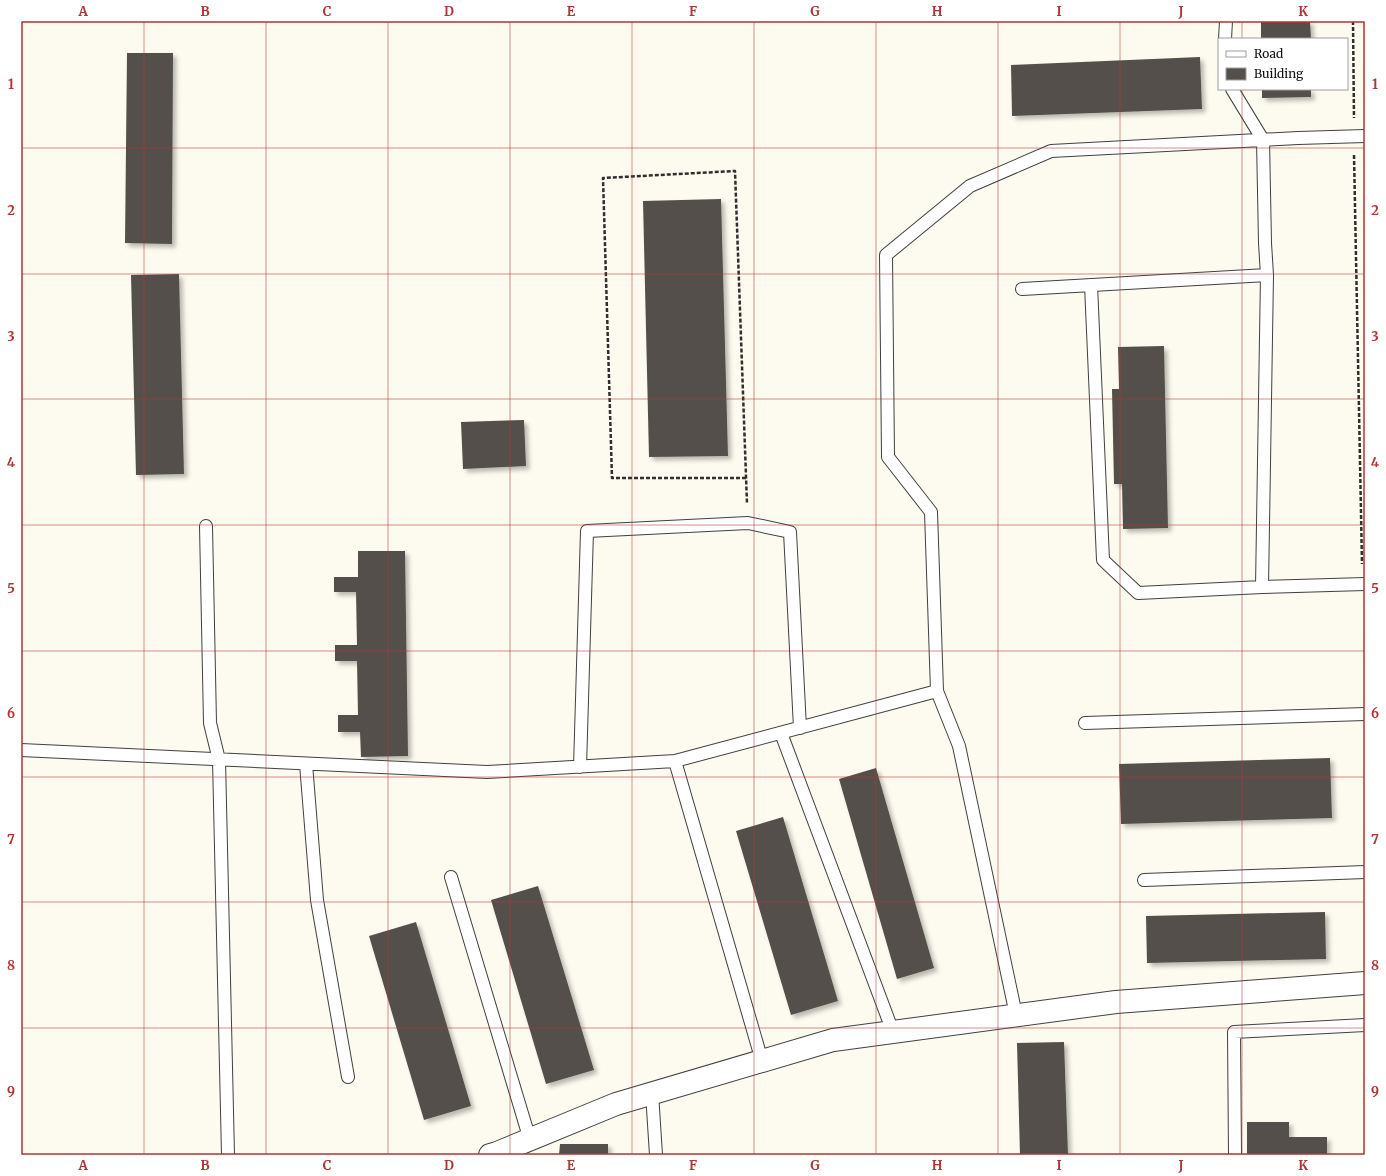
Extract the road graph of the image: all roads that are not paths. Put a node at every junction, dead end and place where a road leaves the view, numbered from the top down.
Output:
1 (1226, 21) edge
2 (1225, 38) edge
3 (1233, 90) edge
4 (1360, 136) edge
5 (1263, 140) junction
6 (1267, 275) junction
7 (1091, 285) junction
8 (1022, 289) dead end
9 (206, 526) dead end
10 (1364, 584) edge
11 (1262, 587) junction
12 (937, 691) junction
13 (1365, 714) edge
14 (1085, 722) dead end
15 (800, 728) junction
16 (781, 733) junction
17 (21, 750) edge
18 (219, 760) junction
19 (675, 761) junction
20 (306, 764) junction
21 (580, 767) junction
22 (1365, 872) edge
23 (451, 877) dead end
24 (1144, 880) dead end
25 (1365, 983) edge
26 (1016, 1015) junction
27 (1365, 1025) edge
28 (893, 1032) junction
29 (762, 1061) junction
30 (348, 1077) dead end
31 (652, 1093) junction
32 (530, 1140) junction
33 (495, 1154) edge
34 (228, 1155) edge
35 (656, 1155) edge
36 (1235, 1155) edge

1 - 2 lane
3 - 5 lane
4 - 5 lane
5 - 6 lane
5 - 12 lane
6 - 7 lane
6 - 11 lane
7 - 8 lane
7 - 11 lane
9 - 18 lane
10 - 11 lane
12 - 15 lane
12 - 26 lane
13 - 14 lane
15 - 16 lane
15 - 21 lane
16 - 19 lane
16 - 28 lane
17 - 18 lane
18 - 20 lane
18 - 34 lane
19 - 21 lane
19 - 29 lane
20 - 21 lane
20 - 30 lane
22 - 24 lane
23 - 32 lane
25 - 26 street
26 - 28 street
27 - 36 lane
28 - 29 street
29 - 31 street
31 - 32 street
31 - 35 lane
32 - 33 street

